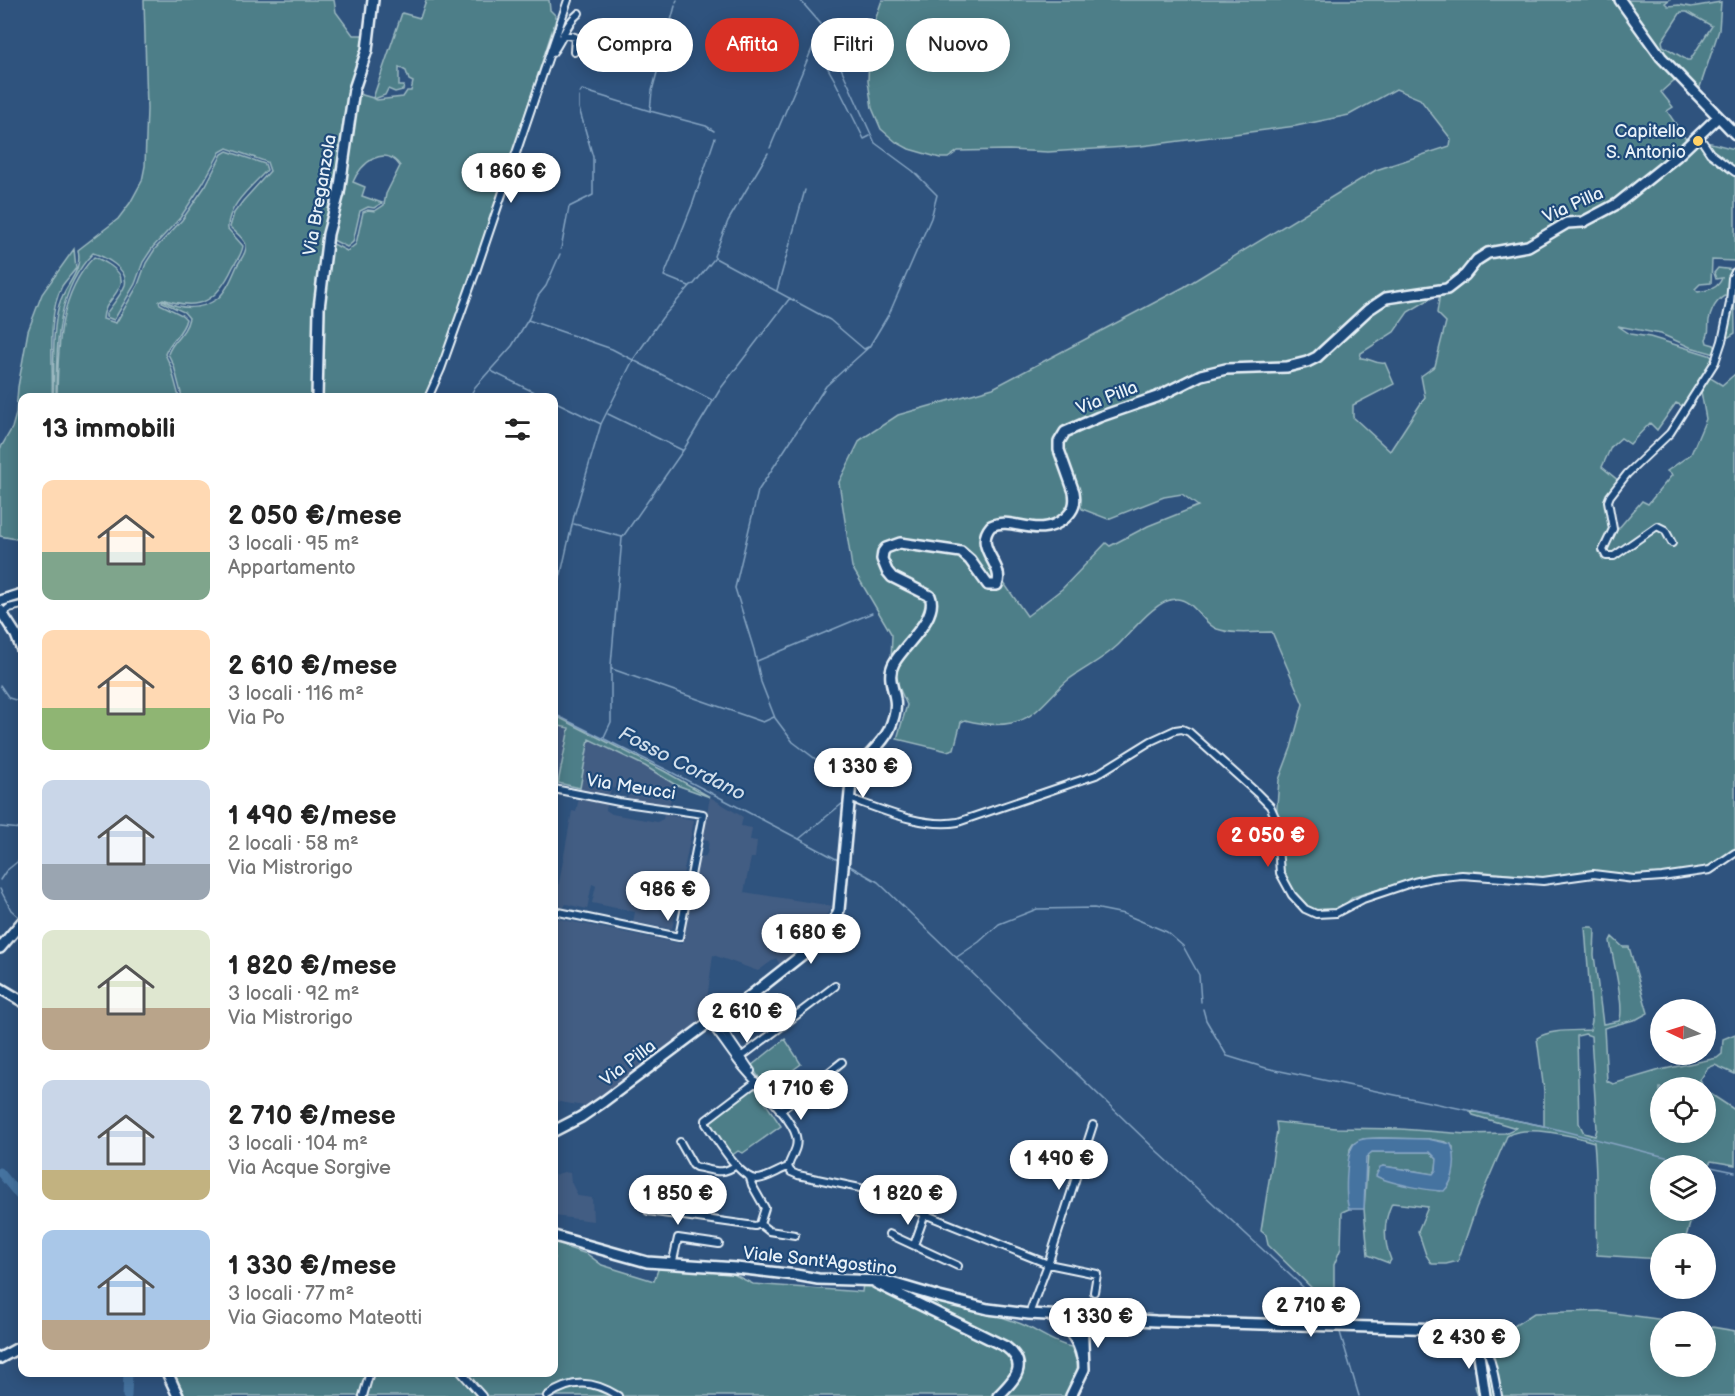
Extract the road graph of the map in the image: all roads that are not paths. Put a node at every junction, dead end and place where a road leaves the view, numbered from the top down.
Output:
1 (374, 0) edge
2 (567, 0) edge
3 (1620, 0) edge
4 (579, 13) dead end
5 (564, 34) junction
6 (574, 52) dead end
7 (549, 55) junction
8 (1717, 118) junction
9 (1735, 134) edge
10 (1698, 135) junction
11 (1735, 172) edge
12 (1735, 274) edge
13 (1735, 282) edge
14 (316, 393) edge
15 (430, 393) edge
16 (1672, 543) dead end
17 (18, 595) edge
18 (0, 601) edge
19 (18, 606) edge
20 (2, 611) edge
21 (18, 642) edge
22 (558, 790) edge
23 (849, 798) junction
24 (1735, 853) edge
25 (558, 912) edge
26 (18, 927) edge
27 (0, 948) edge
28 (835, 987) dead end
29 (0, 988) edge
30 (18, 999) edge
31 (712, 1020) junction
32 (739, 1059) junction
33 (842, 1062) dead end
34 (756, 1082) junction
35 (780, 1111) junction
36 (1093, 1125) dead end
37 (558, 1129) edge
38 (680, 1142) dead end
39 (736, 1165) junction
40 (788, 1167) junction
41 (750, 1178) junction
42 (648, 1211) dead end
43 (926, 1214) junction
44 (760, 1224) junction
45 (889, 1234) dead end
46 (795, 1235) dead end
47 (558, 1237) edge
48 (718, 1244) dead end
49 (914, 1245) junction
50 (672, 1264) junction
51 (1048, 1264) junction
52 (958, 1266) dead end
53 (870, 1281) junction
54 (1094, 1292) dead end
55 (1029, 1314) junction
56 (1045, 1314) junction
57 (1082, 1317) junction
58 (1459, 1331) junction
59 (18, 1348) edge
60 (0, 1358) edge
61 (1082, 1376) junction
62 (169, 1377) edge
63 (369, 1377) edge
64 (467, 1377) edge
65 (178, 1396) edge
66 (363, 1396) edge
67 (482, 1396) edge
68 (547, 1396) edge
69 (618, 1396) edge
70 (998, 1396) edge
71 (1071, 1396) edge
72 (1485, 1396) edge
73 (1498, 1396) edge

1 - 14 main road, Via Breganzola
2 - 7 street
3 - 8 main road
4 - 5 street
5 - 6 street
5 - 7 street
7 - 15 street
8 - 9 main road
8 - 10 main road, Via Pilla
10 - 11 street
10 - 23 main road, Via Pilla
12 - 13 street
12 - 16 street
17 - 18 main road
19 - 20 street
20 - 21 main road
22 - 25 street, Via Meucci
23 - 24 street
23 - 31 main road, Via Pilla
26 - 27 main road
28 - 32 street
29 - 30 main road
31 - 32 street
31 - 37 main road, Via Pilla
32 - 34 street
33 - 35 street
34 - 35 street
34 - 39 street
35 - 40 street
36 - 51 street
38 - 39 street
39 - 41 street
40 - 41 street
40 - 43 street
41 - 44 street
42 - 44 street
43 - 49 street
43 - 51 street
44 - 46 street
45 - 49 street
47 - 50 main road, Viale Sant'Agostino
48 - 50 street
49 - 52 street
50 - 53 main road, Viale Sant'Agostino
51 - 54 street
51 - 55 street
53 - 55 main road, Viale Sant'Agostino
53 - 70 main road
55 - 56 main road, Viale Sant'Agostino
56 - 57 main road, Viale Sant'Agostino
56 - 61 main road
57 - 58 main road, Viale Sant'Agostino
57 - 61 main road
58 - 72 main road, Viale Sant'Agostino
58 - 73 street
59 - 60 main road
61 - 71 main road
62 - 65 main road
63 - 66 street
64 - 67 street
68 - 69 street

